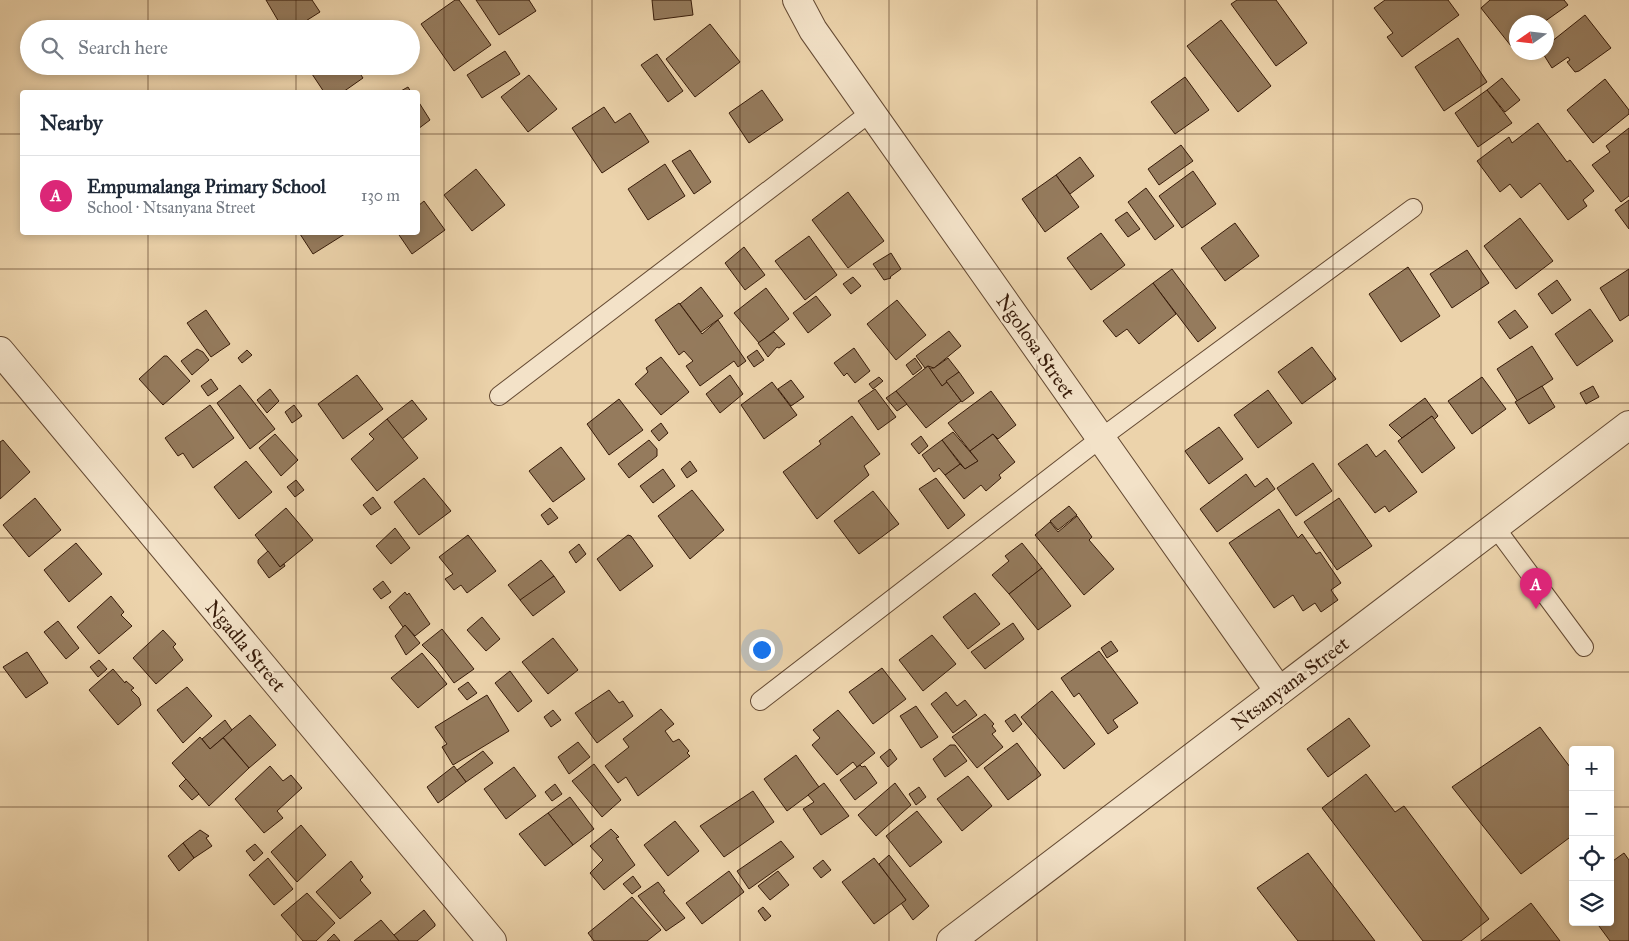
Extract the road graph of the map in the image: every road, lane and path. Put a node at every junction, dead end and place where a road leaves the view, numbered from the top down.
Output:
1 (797, 0) edge
2 (871, 112) junction
3 (1413, 208) dead end
4 (0, 351) edge
5 (499, 396) dead end
6 (1629, 425) edge
7 (1101, 438) junction
8 (1495, 527) junction
9 (1584, 647) dead end
10 (1279, 691) junction
11 (760, 701) dead end
12 (492, 941) edge
13 (951, 941) edge

1 - 2 street, Ngolosa Street
2 - 5 lane
2 - 7 street, Ngolosa Street
3 - 7 lane
4 - 12 street, Ngadla Street
6 - 8 street, Ntsanyana Street
7 - 10 street, Ngolosa Street
7 - 11 lane
8 - 9 lane
8 - 10 street, Ntsanyana Street
10 - 13 street, Ntsanyana Street

